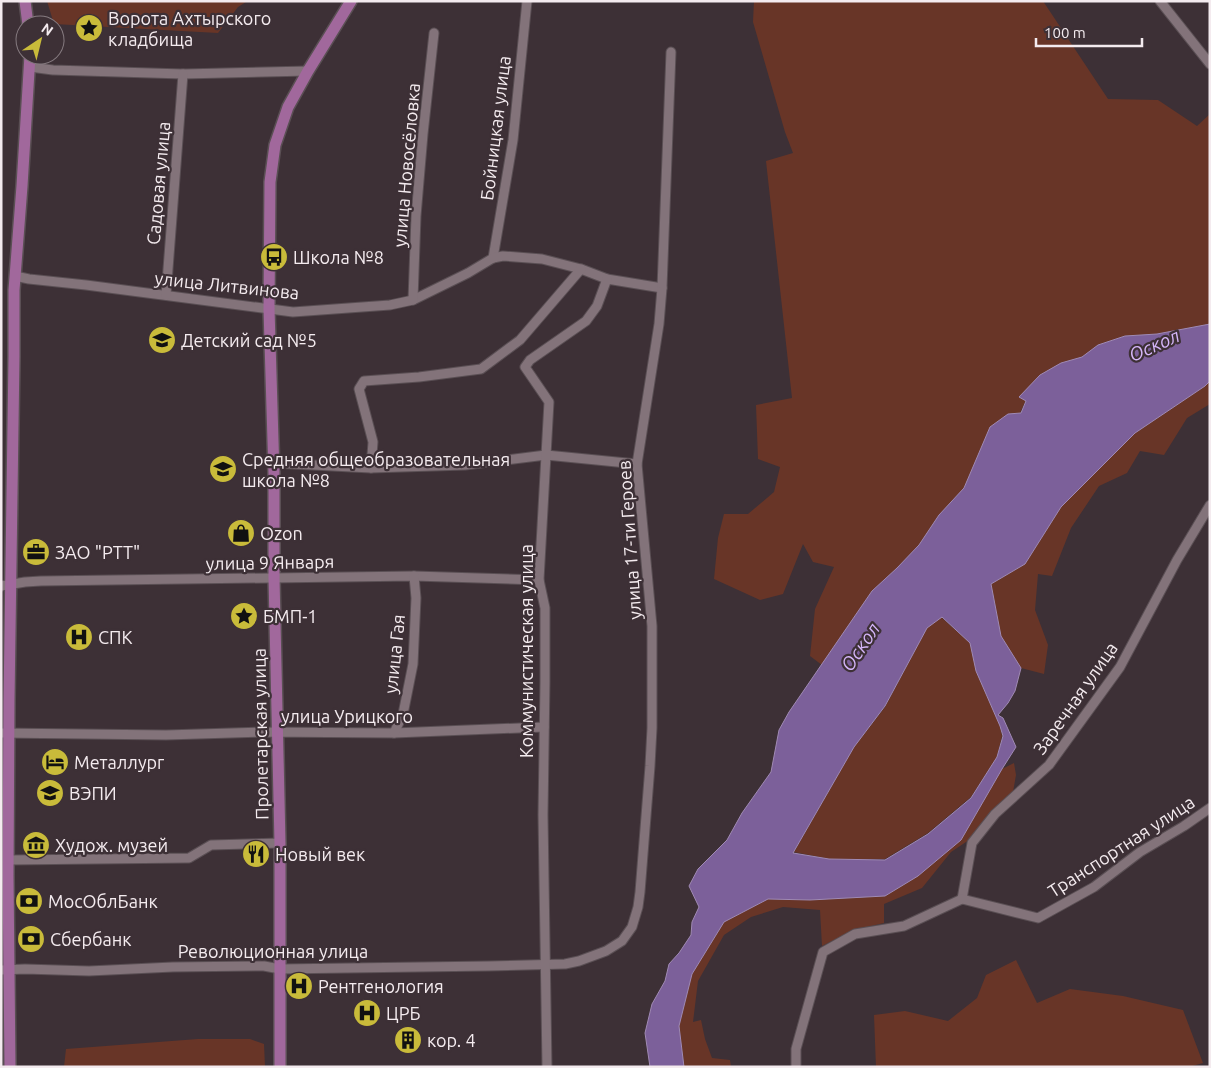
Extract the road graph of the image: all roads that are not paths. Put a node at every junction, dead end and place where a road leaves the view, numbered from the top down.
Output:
1 (25, 1) edge
2 (351, 1) edge
3 (526, 1) edge
4 (1160, 1) edge
5 (27, 15) edge
6 (434, 32) dead end
7 (671, 52) dead end
8 (1210, 64) edge
9 (30, 67) joint
10 (308, 71) junction
11 (183, 74) junction
12 (494, 258) junction
13 (581, 269) junction
14 (15, 276) junction
15 (607, 279) junction
16 (662, 288) junction
17 (166, 295) junction
18 (413, 300) junction
19 (269, 309) junction
20 (546, 455) junction
21 (274, 463) junction
22 (637, 464) junction
23 (370, 468) junction
24 (1210, 505) edge
25 (414, 576) junction
26 (274, 578) junction
27 (540, 580) junction
28 (6, 586) edge
29 (544, 728) junction
30 (5, 733) edge
31 (278, 733) junction
32 (394, 733) junction
33 (1210, 808) edge
34 (280, 843) junction
35 (9, 860) junction
36 (962, 900) junction
37 (546, 965) junction
38 (280, 969) junction
39 (5, 970) edge
40 (10, 1067) edge
41 (280, 1067) edge
42 (547, 1067) edge
43 (796, 1067) edge

1 - 5 main road
2 - 10 main road, Пролетарская улица
3 - 12 street, Бойницкая улица
4 - 8 street
6 - 18 street, улица Новосёловка
7 - 16 street, улица 17-ти Героев
9 - 11 street
9 - 14 main road
10 - 11 street
10 - 19 main road, Пролетарская улица
11 - 17 street, Садовая улица
12 - 13 street, улица Литвинова
12 - 18 street, улица Литвинова
13 - 15 street, улица Литвинова
13 - 23 street
14 - 17 street, улица Литвинова
14 - 28 main road
15 - 16 street, улица Литвинова
15 - 20 street, Коммунистическая улица
16 - 22 street, улица 17-ти Героев
17 - 19 street, улица Литвинова
18 - 19 street, улица Литвинова
19 - 21 main road, Пролетарская улица
20 - 22 street
20 - 23 street
20 - 27 street, Коммунистическая улица
21 - 23 street
21 - 26 main road, Пролетарская улица
22 - 37 street, улица 17-ти Героев
24 - 36 street, Заречная улица
25 - 26 street, улица 9 Января
25 - 27 street, улица 9 Января
25 - 32 street, улица Гая
26 - 28 street, улица 9 Января
26 - 31 main road, Пролетарская улица
27 - 29 street, Коммунистическая улица
28 - 30 main road
29 - 32 street, улица Урицкого
29 - 37 street, Коммунистическая улица
30 - 31 street, улица Урицкого
30 - 35 main road
31 - 32 street, улица Урицкого
31 - 34 main road, Пролетарская улица
33 - 36 street, Транспортная улица
34 - 35 street
34 - 38 main road, Пролетарская улица
35 - 39 main road
36 - 43 street
37 - 38 street, Революционная улица
37 - 42 street, Коммунистическая улица
38 - 39 street, Революционная улица
38 - 41 main road, Пролетарская улица
39 - 40 main road

